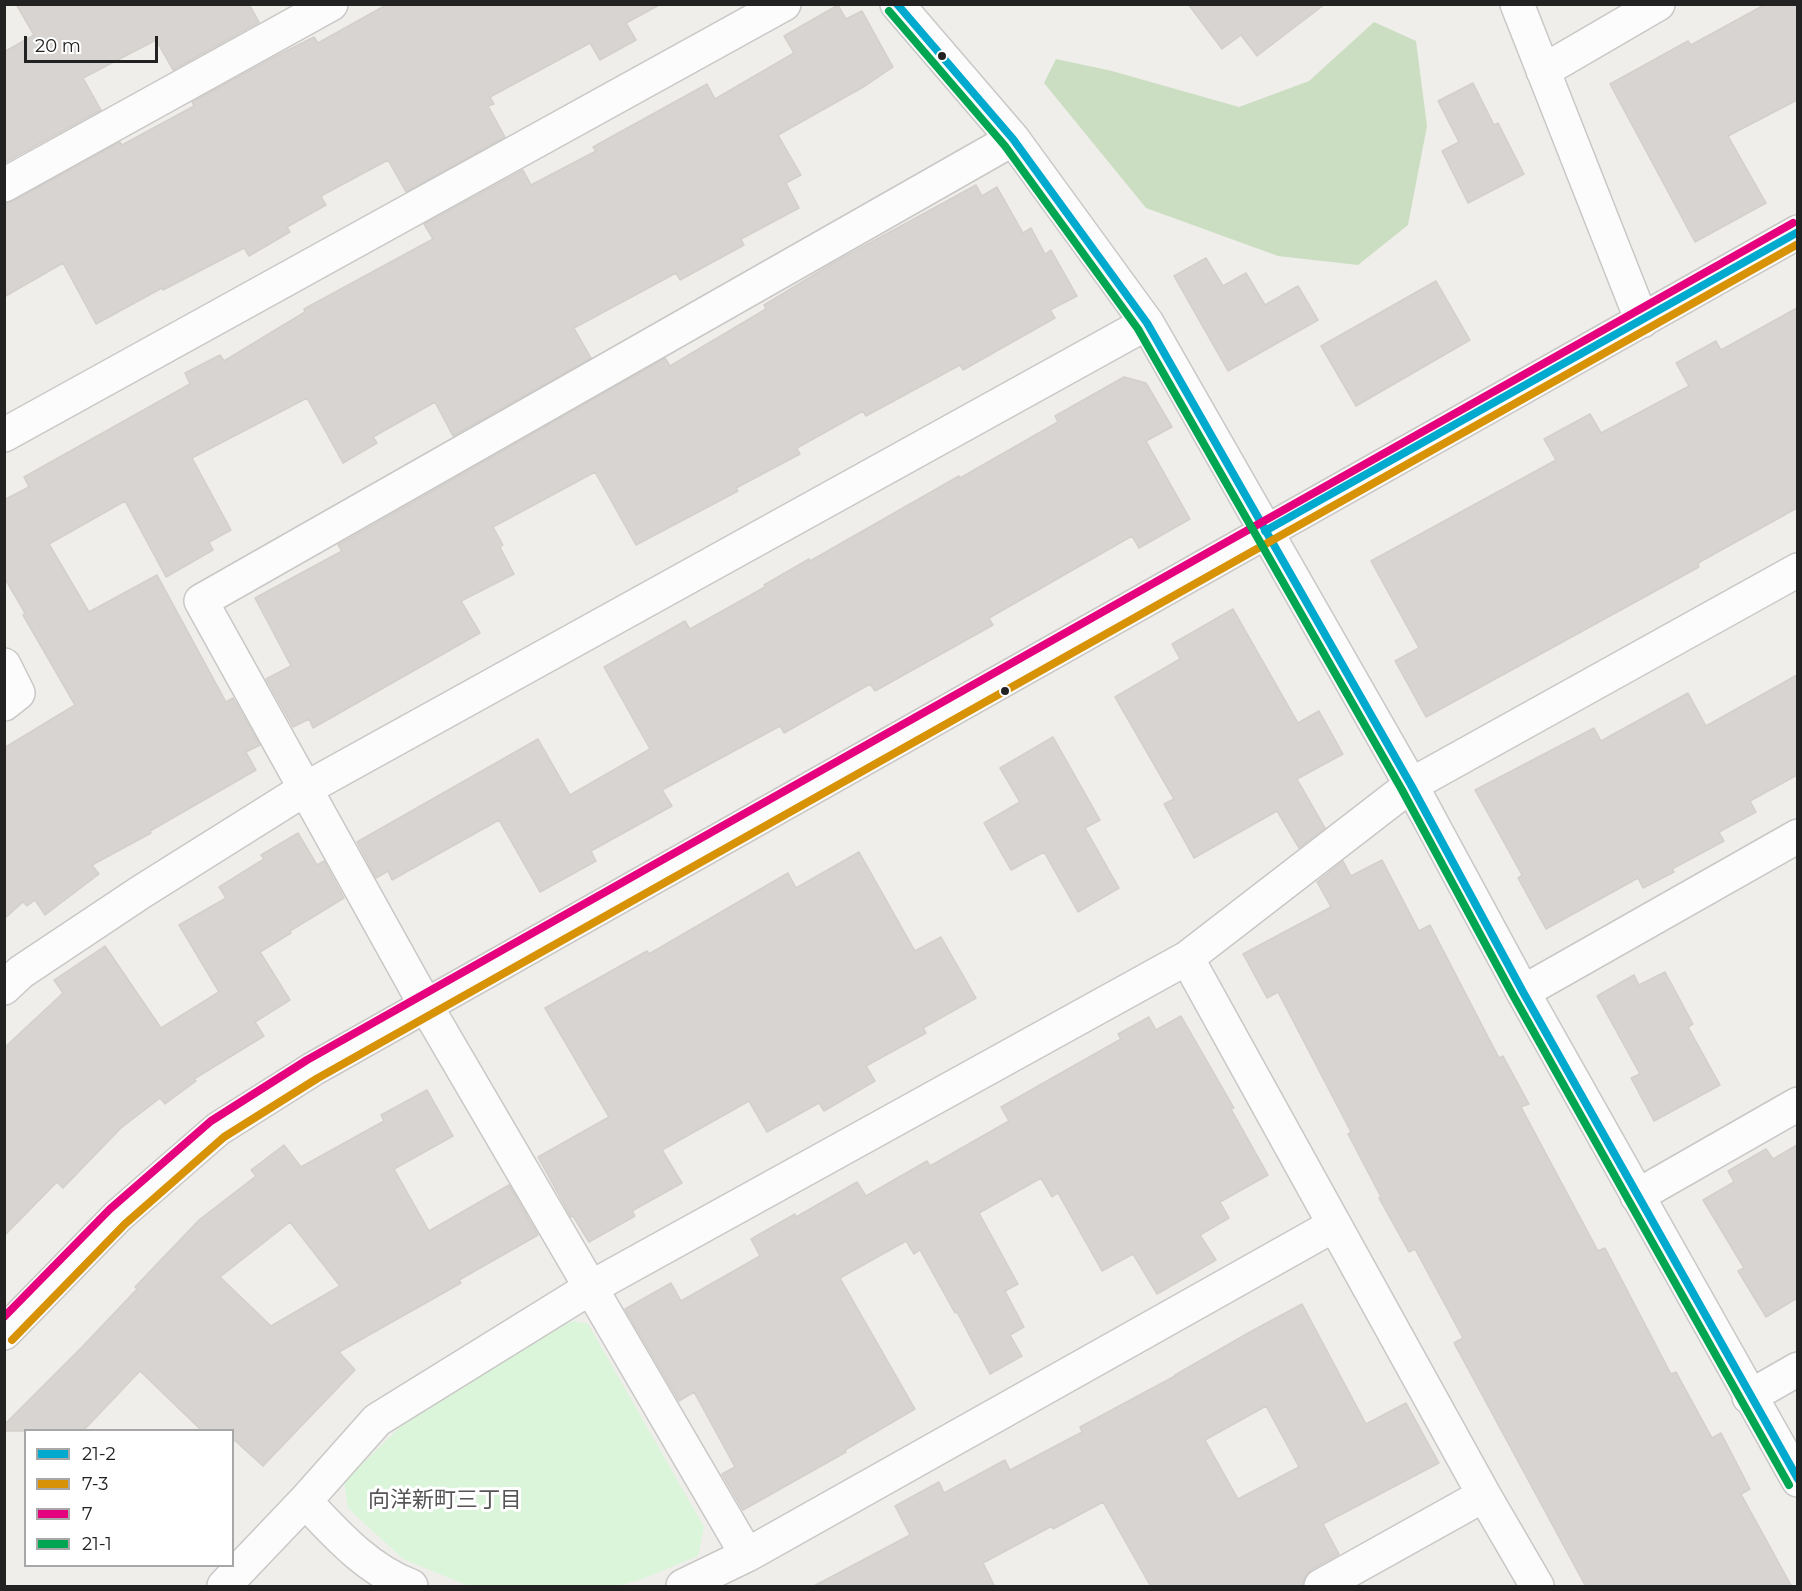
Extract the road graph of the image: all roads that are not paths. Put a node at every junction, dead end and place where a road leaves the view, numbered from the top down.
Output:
1 (331, 4) edge
2 (784, 4) edge
3 (897, 4) edge
4 (1517, 4) edge
5 (1658, 4) edge
6 (1543, 71) junction
7 (1014, 139) junction
8 (4, 185) edge
9 (1797, 232) edge
10 (1642, 321) junction
11 (1147, 323) junction
12 (4, 435) edge
13 (1265, 531) junction
14 (1797, 570) edge
15 (4, 665) edge
16 (4, 704) edge
17 (1411, 784) junction
18 (305, 789) junction
19 (1797, 836) edge
20 (1187, 958) junction
21 (4, 988) edge
22 (1523, 992) junction
23 (426, 1006) junction
24 (1797, 1104) edge
25 (1637, 1196) junction
26 (1334, 1225) junction
27 (590, 1288) junction
28 (4, 1333) edge
29 (1797, 1369) edge
30 (1749, 1397) junction
31 (1797, 1480) edge
32 (1484, 1495) junction
33 (306, 1501) junction
34 (747, 1555) junction
35 (224, 1587) edge
36 (411, 1587) edge
37 (683, 1587) edge
38 (1321, 1587) edge
39 (1536, 1587) edge

1 - 8 street
2 - 12 street
3 - 7 street
4 - 6 street
5 - 6 street
6 - 10 street
7 - 11 street
7 - 18 street
9 - 10 street
10 - 13 street
11 - 13 street
11 - 18 street
13 - 17 street
13 - 23 street
14 - 17 street
15 - 16 street
17 - 20 street
17 - 22 street
18 - 21 street
18 - 23 street
19 - 22 street
20 - 26 street
20 - 27 street
22 - 25 street
23 - 27 street
23 - 28 street
24 - 25 street
25 - 30 street
26 - 32 street
26 - 34 street
27 - 33 street
27 - 34 street
29 - 30 street
30 - 31 street
32 - 38 street
32 - 39 street
33 - 35 street
33 - 36 street
34 - 37 street

